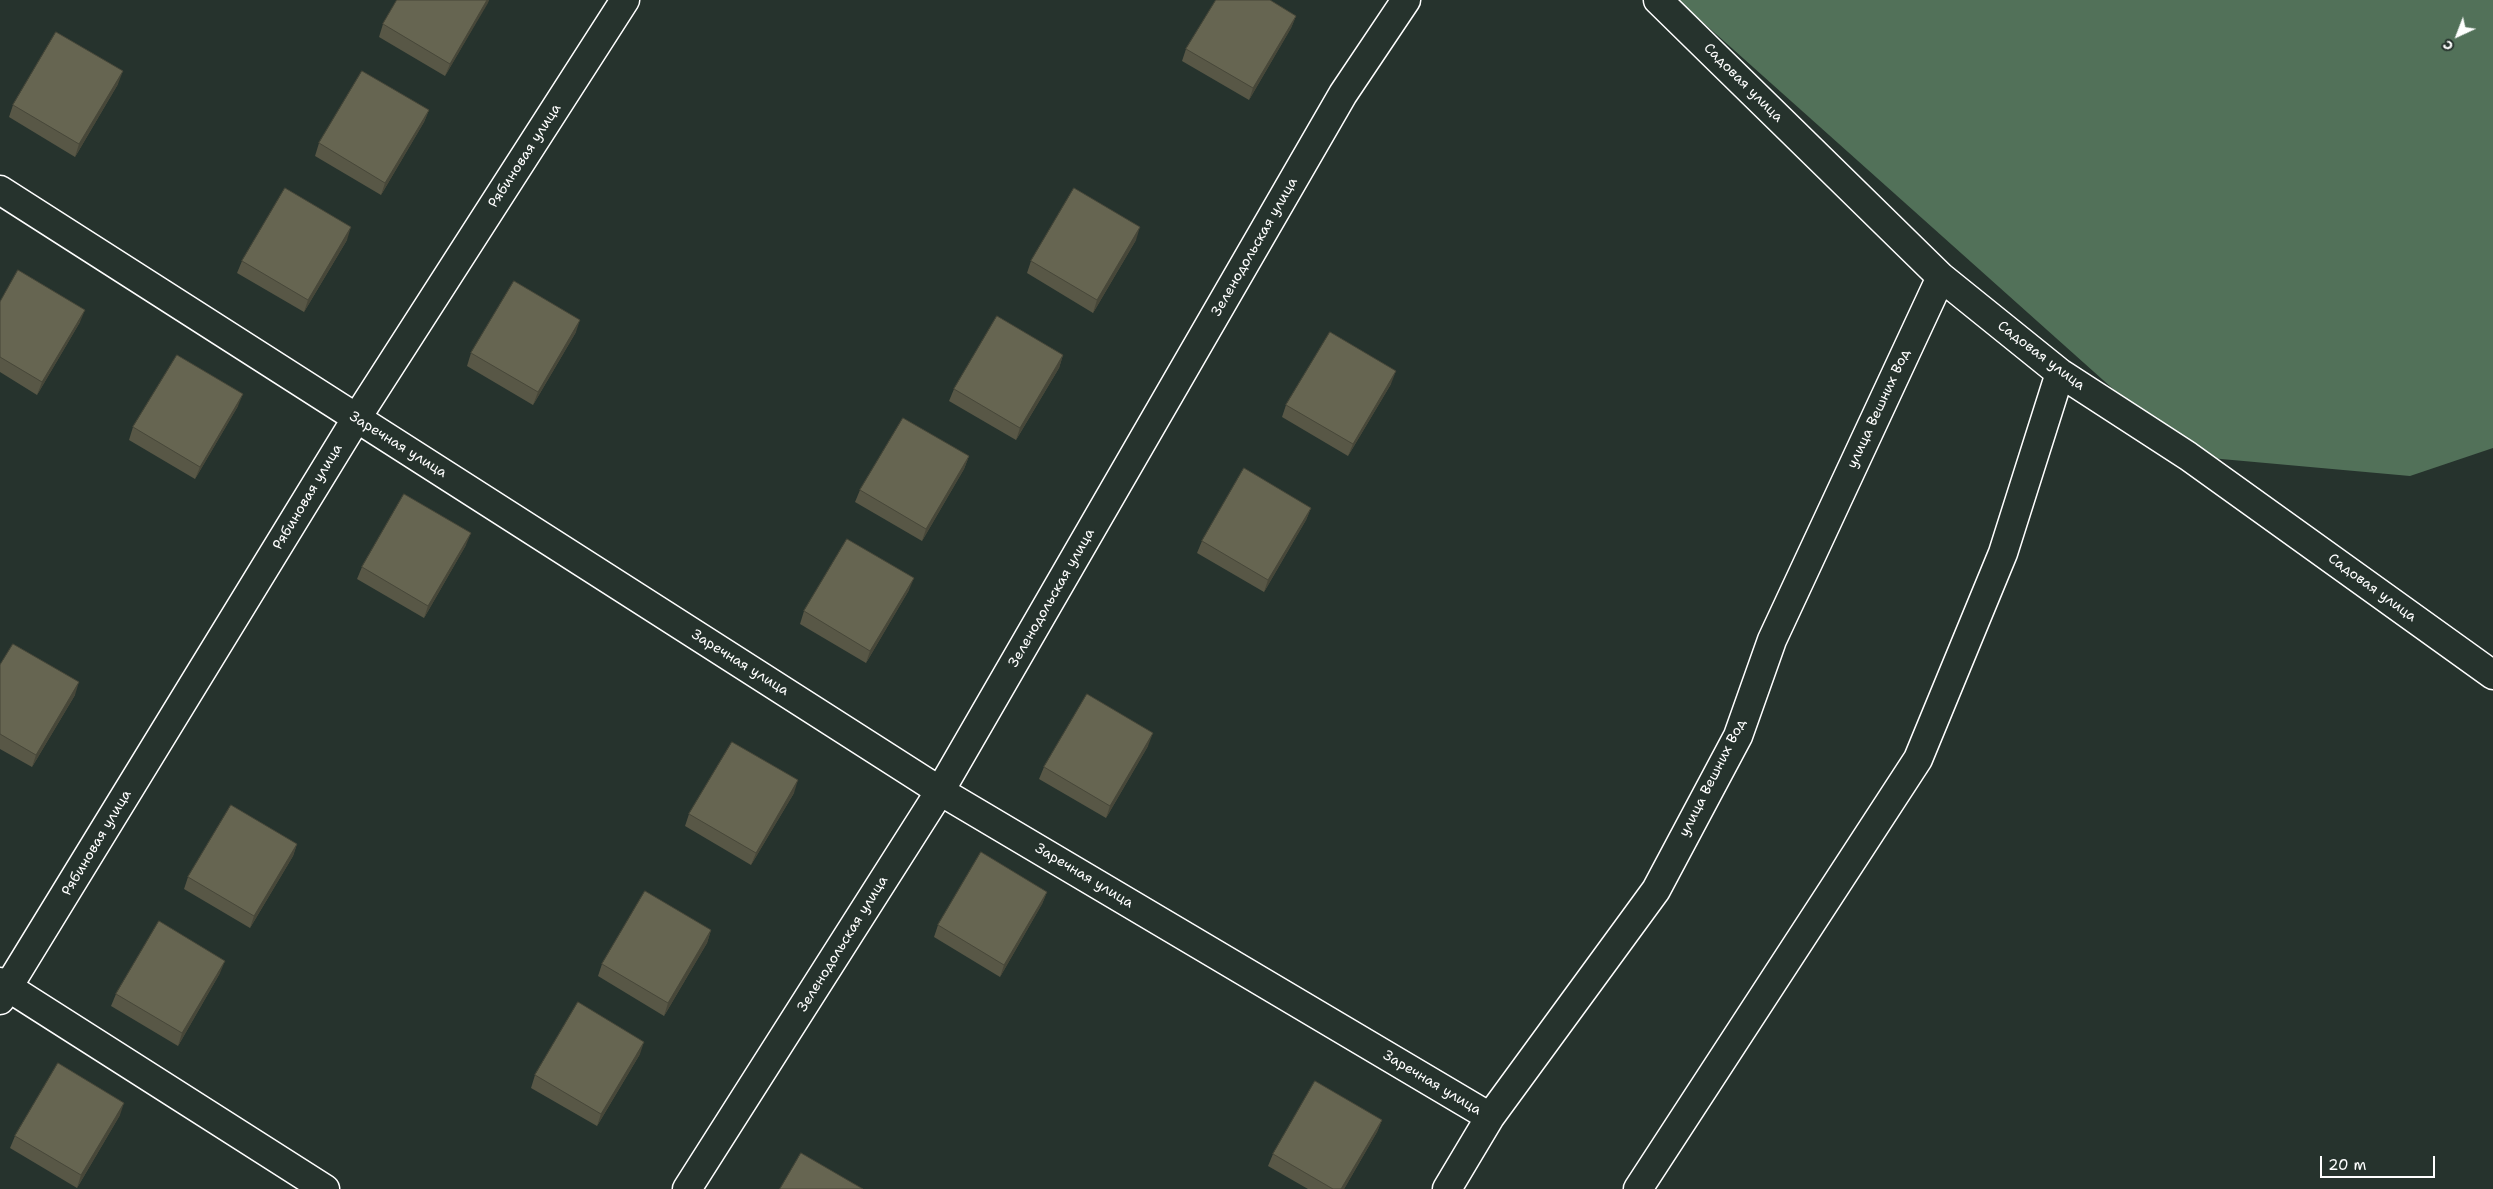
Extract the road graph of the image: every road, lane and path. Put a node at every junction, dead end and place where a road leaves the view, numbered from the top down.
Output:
1 (625, 0) edge
2 (1406, 0) edge
3 (1658, 0) edge
4 (0, 190) edge
5 (1941, 277) junction
6 (2060, 373) junction
7 (356, 419) junction
8 (2493, 675) edge
9 (940, 791) junction
10 (3, 990) edge
11 (1490, 1117) junction
12 (325, 1189) edge
13 (687, 1189) edge
14 (1447, 1189) edge
15 (1638, 1189) edge

1 - 7 street, Рябиновая улица
2 - 9 street, Зеленодольская улица
3 - 5 street, Садовая улица
4 - 7 street, Заречная улица
5 - 6 street, Садовая улица
5 - 11 street, улица Вешних Вод
6 - 8 street, Садовая улица
6 - 15 street
7 - 9 street, Заречная улица
7 - 10 street, Рябиновая улица
9 - 11 street, Заречная улица
9 - 13 street, Зеленодольская улица
10 - 12 street
11 - 14 street, улица Вешних Вод

